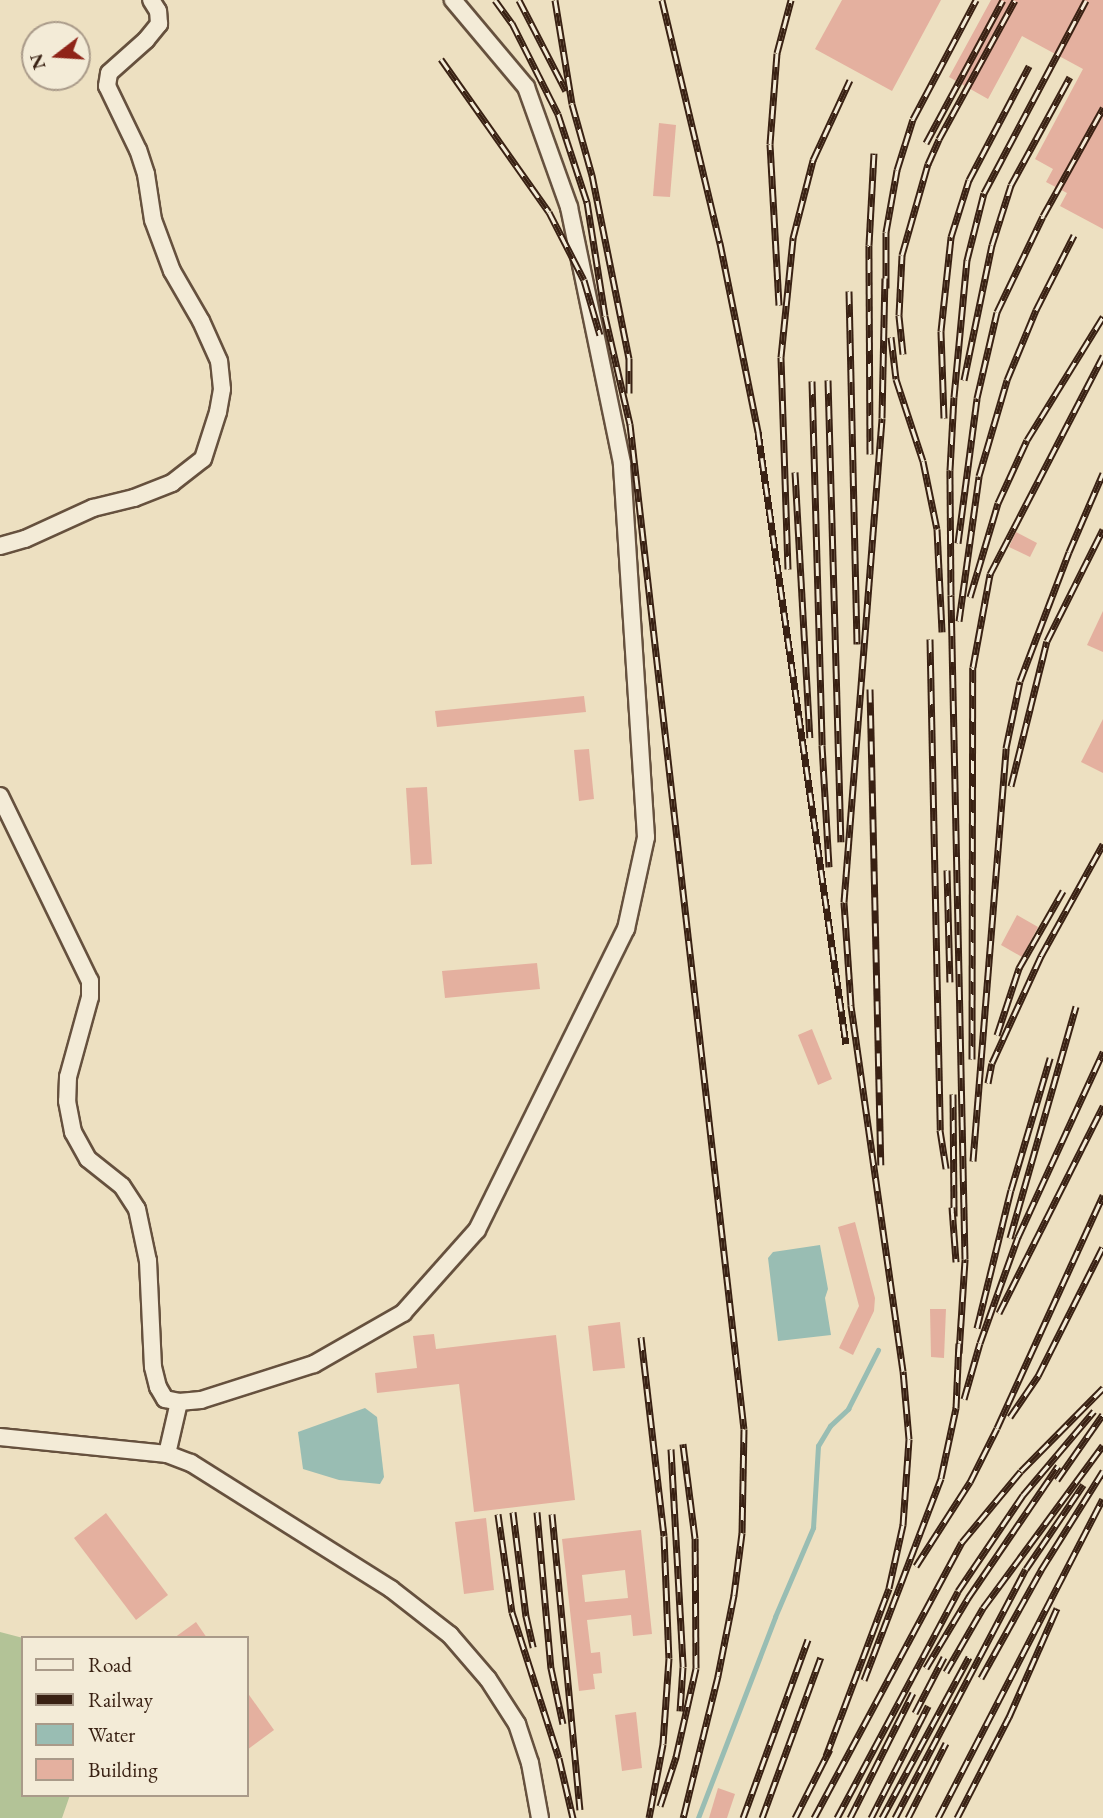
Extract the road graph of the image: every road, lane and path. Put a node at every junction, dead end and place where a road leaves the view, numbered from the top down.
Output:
1 (150, 0) edge
2 (453, 0) edge
3 (0, 545) edge
4 (0, 796) edge
5 (179, 1402) junction
6 (0, 1437) edge
7 (167, 1454) junction
8 (540, 1818) edge

1 - 3 street
2 - 5 street
4 - 5 street
5 - 7 street
6 - 7 street
7 - 8 street

